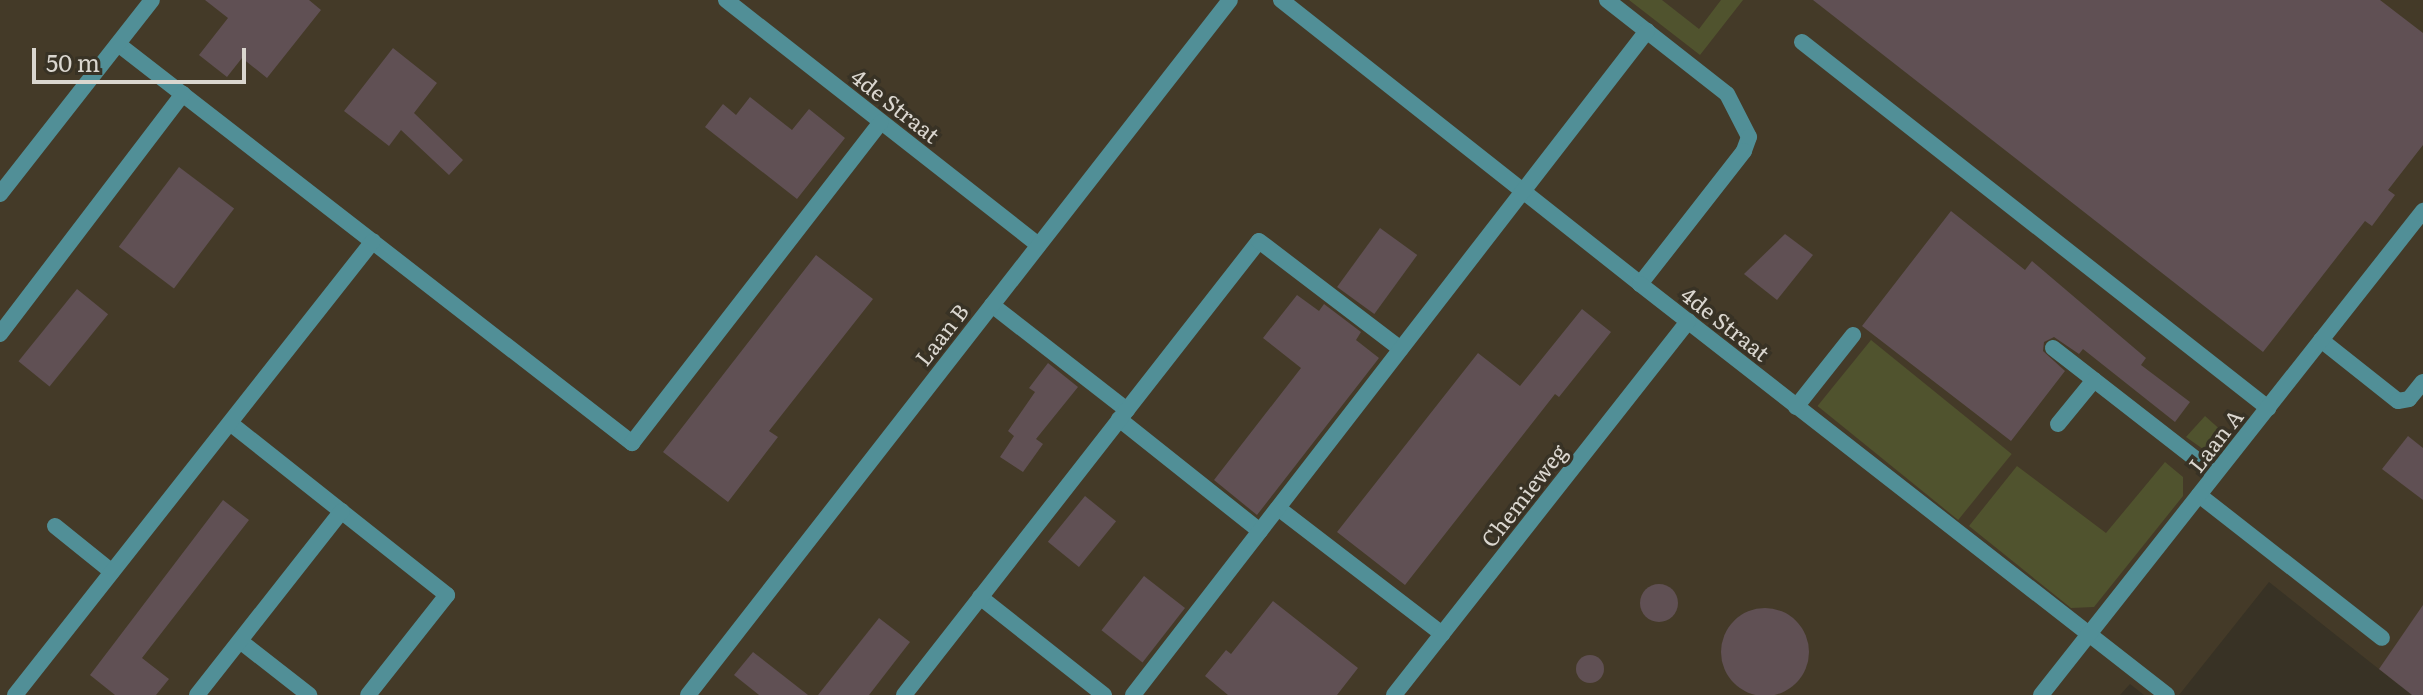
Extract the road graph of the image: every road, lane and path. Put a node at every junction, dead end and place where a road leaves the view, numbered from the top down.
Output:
1 (152, 0) edge
2 (726, 0) edge
3 (1230, 0) edge
4 (1281, 0) edge
5 (1607, 0) edge
6 (1647, 31) junction
7 (1802, 42) dead end
8 (118, 44) junction
9 (183, 94) junction
10 (881, 122) junction
11 (1523, 191) junction
12 (0, 194) edge
13 (2423, 211) edge
14 (373, 241) junction
15 (1038, 245) junction
16 (1640, 284) junction
17 (992, 305) junction
18 (1688, 321) junction
19 (0, 334) edge
20 (1853, 335) dead end
21 (2321, 340) junction
22 (2053, 348) dead end
23 (1401, 349) junction
24 (2094, 380) junction
25 (2423, 382) edge
26 (1796, 407) junction
27 (2268, 408) junction
28 (1123, 415) junction
29 (230, 423) junction
30 (2058, 424) dead end
31 (2215, 474) junction
32 (2199, 495) junction
33 (1278, 508) junction
34 (342, 511) junction
35 (55, 526) dead end
36 (1260, 531) junction
37 (112, 572) junction
38 (980, 597) junction
39 (1442, 634) junction
40 (2088, 635) junction
41 (2382, 638) dead end
42 (240, 641) junction
43 (1402, 692) edge
44 (15, 695) edge
45 (197, 695) edge
46 (309, 695) edge
47 (368, 695) edge
48 (688, 695) edge
49 (904, 695) edge
50 (1104, 695) edge
51 (1133, 695) edge
52 (2041, 695) edge
53 (2167, 695) edge

1 - 8 lane
2 - 10 lane, 4de Straat
3 - 15 lane, Laan B
4 - 11 lane, 4de Straat
5 - 6 lane
6 - 11 lane
6 - 16 lane
7 - 27 lane
8 - 9 lane
8 - 12 lane
9 - 14 lane
9 - 19 lane
10 - 14 lane
10 - 15 lane, 4de Straat
11 - 16 lane, 4de Straat
11 - 23 lane
13 - 21 lane, Laan A
14 - 29 lane
15 - 17 lane, Laan B
16 - 18 lane, 4de Straat
17 - 28 lane
17 - 48 lane, Laan B
18 - 26 lane, 4de Straat
18 - 39 lane, Chemieweg
20 - 26 lane
21 - 25 lane
21 - 27 lane, Laan A
22 - 24 lane
23 - 28 lane
23 - 33 lane
24 - 30 lane
24 - 31 lane
26 - 40 lane, 4de Straat
27 - 31 lane, Laan A
28 - 36 lane
28 - 38 lane
29 - 34 lane
29 - 37 lane
31 - 32 lane, Laan A
32 - 40 lane, Laan A
32 - 41 lane
33 - 36 lane
33 - 39 lane
34 - 42 lane
34 - 47 lane
35 - 37 lane
36 - 51 lane
37 - 44 lane
38 - 49 lane
38 - 50 lane
39 - 43 lane, Chemieweg
40 - 52 lane, Laan A
40 - 53 lane, 4de Straat
42 - 45 lane
42 - 46 lane

